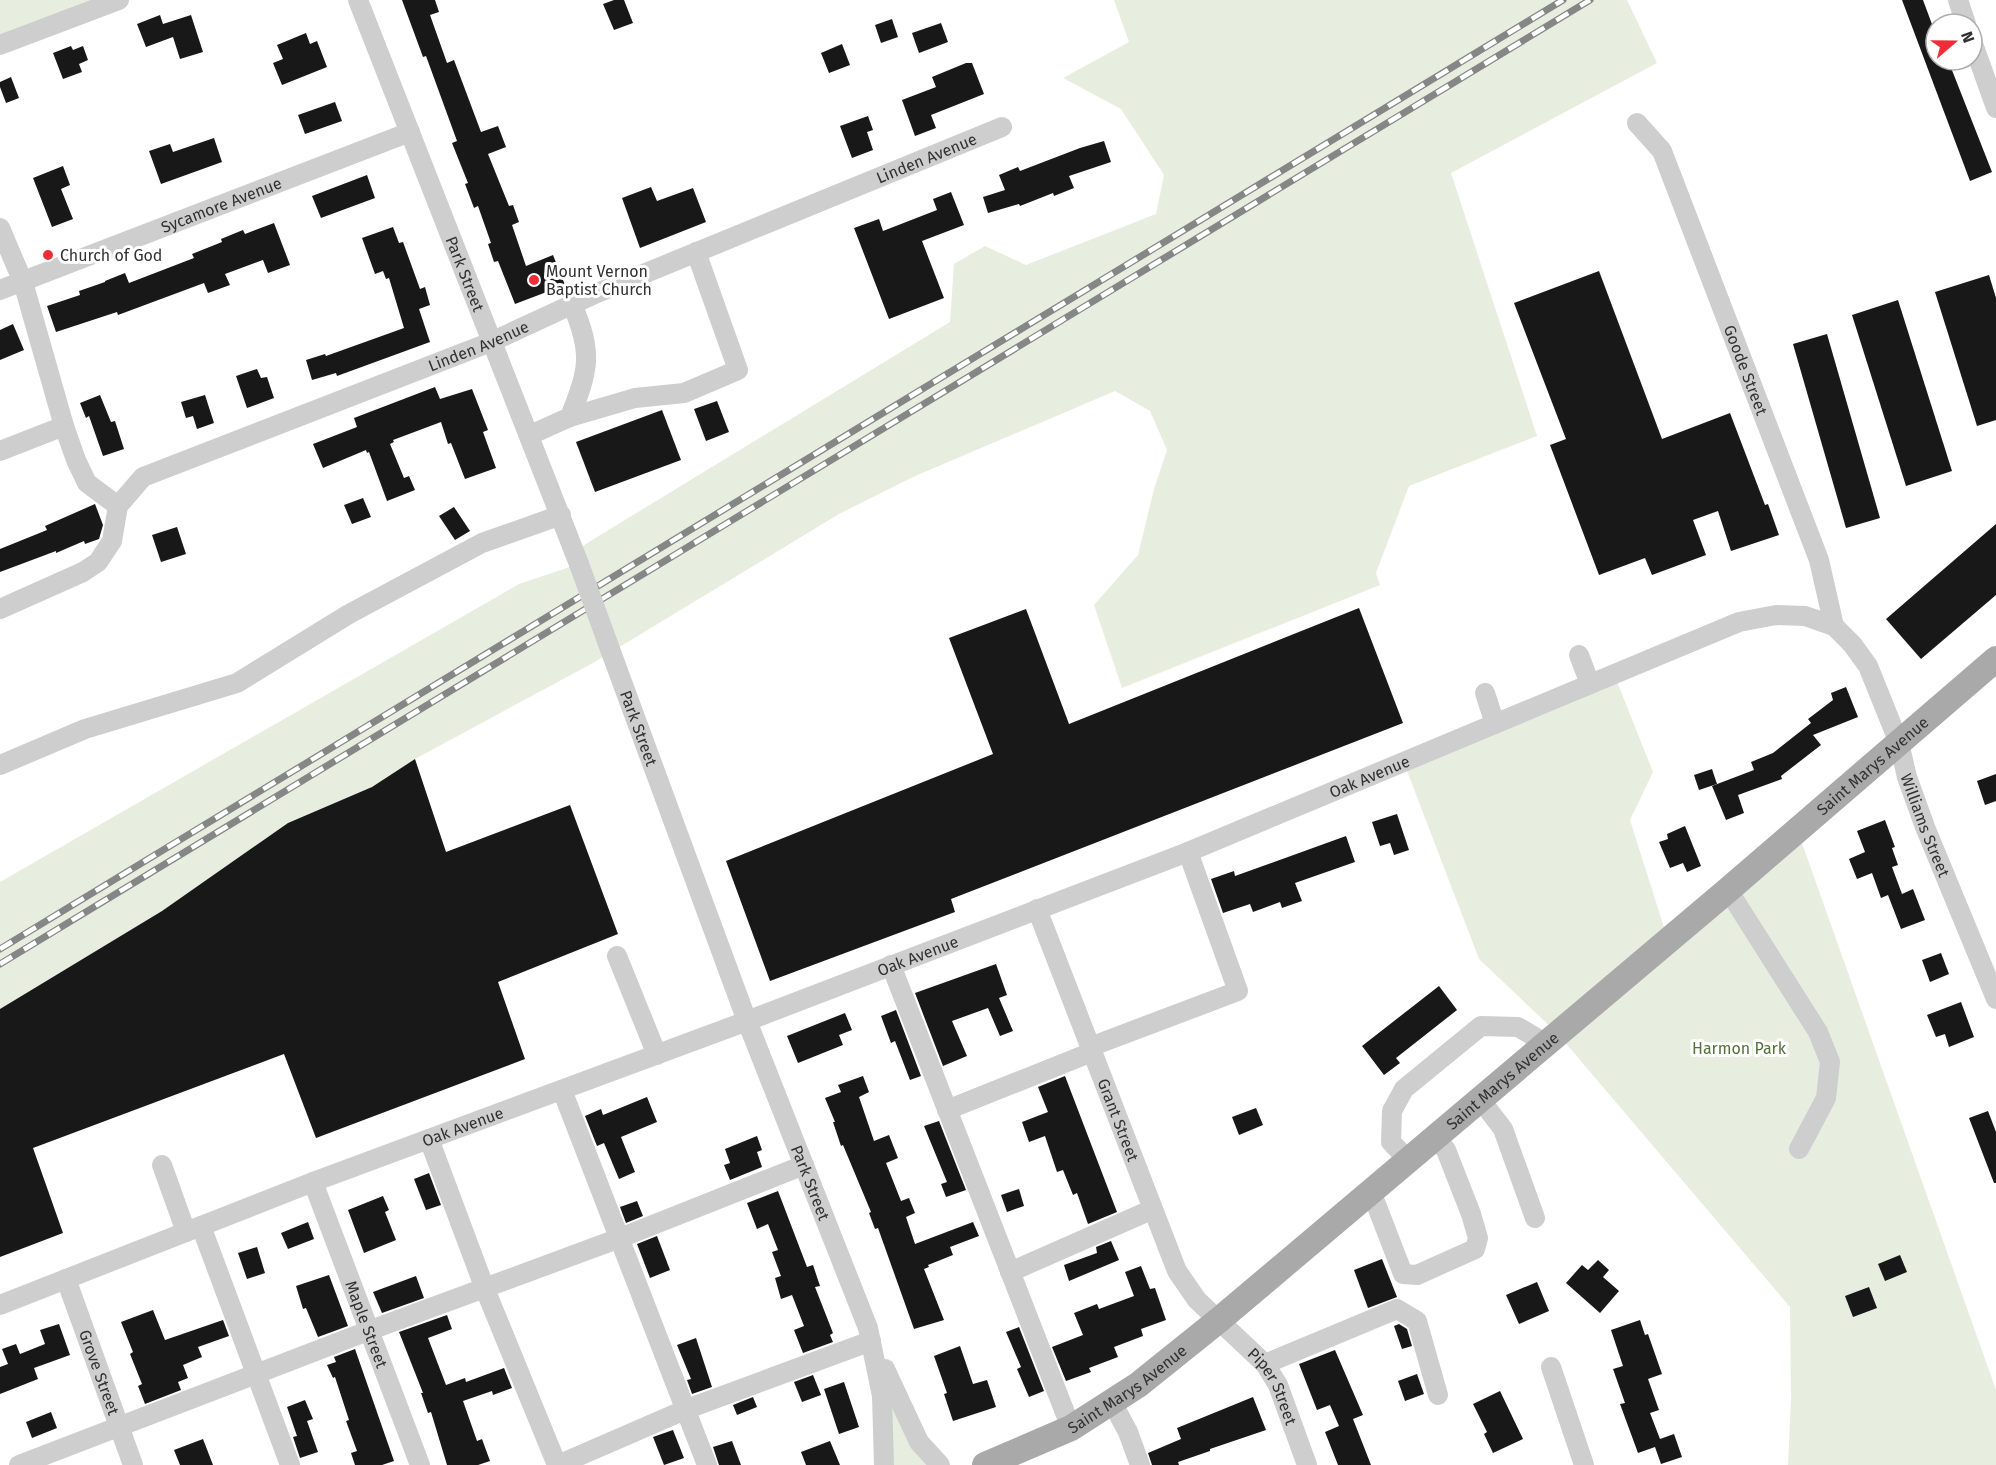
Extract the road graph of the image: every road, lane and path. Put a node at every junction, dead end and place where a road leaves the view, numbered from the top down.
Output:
1 (119, 0) edge
2 (357, 0) edge
3 (0, 45) edge
4 (1983, 72) edge
5 (1996, 108) edge
6 (1637, 123) dead end
7 (1002, 127) dead end
8 (410, 132) junction
9 (0, 228) edge
10 (696, 252) junction
11 (23, 282) junction
12 (0, 290) edge
13 (572, 304) junction
14 (491, 342) junction
15 (570, 417) junction
16 (64, 426) junction
17 (530, 435) junction
18 (0, 451) edge
19 (118, 506) junction
20 (561, 515) junction
21 (0, 609) edge
22 (1834, 626) junction
23 (1579, 655) dead end
24 (1996, 659) edge
25 (1590, 684) junction
26 (1485, 693) dead end
27 (1495, 724) junction
28 (1899, 743) junction
29 (0, 765) edge
30 (1188, 852) junction
31 (1728, 890) junction
32 (1037, 909) junction
33 (617, 956) dead end
34 (891, 966) junction
35 (1996, 999) edge
36 (747, 1022) junction
37 (1545, 1043) junction
38 (1091, 1050) junction
39 (657, 1055) junction
40 (562, 1090) junction
41 (1480, 1099) junction
42 (947, 1110) junction
43 (1435, 1137) junction
44 (429, 1139) junction
45 (1799, 1149) dead end
46 (1407, 1160) junction
47 (162, 1165) dead end
48 (804, 1165) junction
49 (313, 1182) junction
50 (1371, 1191) junction
51 (1151, 1210) junction
52 (1535, 1218) dead end
53 (193, 1229) junction
54 (620, 1238) junction
55 (1010, 1272) junction
56 (66, 1279) junction
57 (485, 1289) junction
58 (0, 1305) edge
59 (1220, 1320) junction
60 (368, 1331) junction
61 (869, 1334) junction
62 (1265, 1364) junction
63 (1551, 1367) dead end
64 (256, 1376) junction
65 (1438, 1395) dead end
66 (1112, 1402) junction
67 (687, 1409) junction
68 (119, 1428) junction
69 (1071, 1428) junction
70 (19, 1465) edge
71 (133, 1465) edge
72 (290, 1465) edge
73 (420, 1465) edge
74 (558, 1465) edge
75 (707, 1465) edge
76 (884, 1465) edge
77 (940, 1465) edge
78 (985, 1465) edge
79 (1140, 1465) edge
80 (1307, 1465) edge
81 (1584, 1465) edge

1 - 3 street
2 - 8 street, Park Street
4 - 5 street
6 - 22 street, Goode Street
7 - 10 street, Linden Avenue
8 - 11 street, Sycamore Avenue
8 - 14 street, Park Street
9 - 11 street
10 - 13 street, Linden Avenue
10 - 15 street
11 - 12 street, Sycamore Avenue
11 - 16 street
13 - 14 street, Linden Avenue
13 - 15 street
14 - 17 street, Park Street
14 - 19 street, Linden Avenue
15 - 17 street
16 - 18 street
16 - 19 street
17 - 20 street, Park Street
19 - 21 street
20 - 29 street
20 - 36 street, Park Street, bridge
22 - 25 street, Oak Avenue
22 - 28 street, Williams Street
23 - 25 street
24 - 28 main road, Saint Marys Avenue
25 - 27 street, Oak Avenue
26 - 27 street
27 - 30 street, Oak Avenue
28 - 31 main road, Saint Marys Avenue
28 - 35 street, Williams Street
30 - 32 street, Oak Avenue
30 - 38 street
31 - 37 main road, Saint Marys Avenue
31 - 45 street
32 - 34 street, Oak Avenue
32 - 38 street, Grant Street
33 - 39 street
34 - 36 street, Oak Avenue
34 - 42 street
36 - 39 street, Oak Avenue
36 - 48 street, Park Street
37 - 41 main road, Saint Marys Avenue
37 - 46 street
38 - 42 street
38 - 51 street, Grant Street
39 - 40 street, Oak Avenue
40 - 44 street, Oak Avenue
40 - 54 street
41 - 43 main road, Saint Marys Avenue
41 - 52 street
42 - 55 street
43 - 46 main road, Saint Marys Avenue
43 - 50 street
44 - 49 street, Oak Avenue
44 - 57 street
46 - 50 main road, Saint Marys Avenue
47 - 53 street
48 - 54 street
48 - 61 street, Park Street
49 - 53 street, Oak Avenue
49 - 60 street, Maple Street
50 - 59 main road, Saint Marys Avenue
51 - 55 street
51 - 59 street, Grant Street
53 - 56 street, Oak Avenue
53 - 64 street
54 - 57 street
54 - 67 street
55 - 69 street
56 - 58 street, Oak Avenue
56 - 68 street, Grove Street
57 - 60 street
57 - 74 street
59 - 62 street, Piper Street
59 - 66 main road, Saint Marys Avenue
60 - 64 street
60 - 73 street, Maple Street
61 - 67 street
61 - 76 street, Park Street
61 - 77 street
62 - 65 street
62 - 80 street, Piper Street
63 - 81 street
64 - 68 street
64 - 72 street
66 - 69 main road, Saint Marys Avenue
66 - 79 street
67 - 74 street
67 - 75 street
68 - 70 street
68 - 71 street, Grove Street
69 - 78 main road, Saint Marys Avenue

